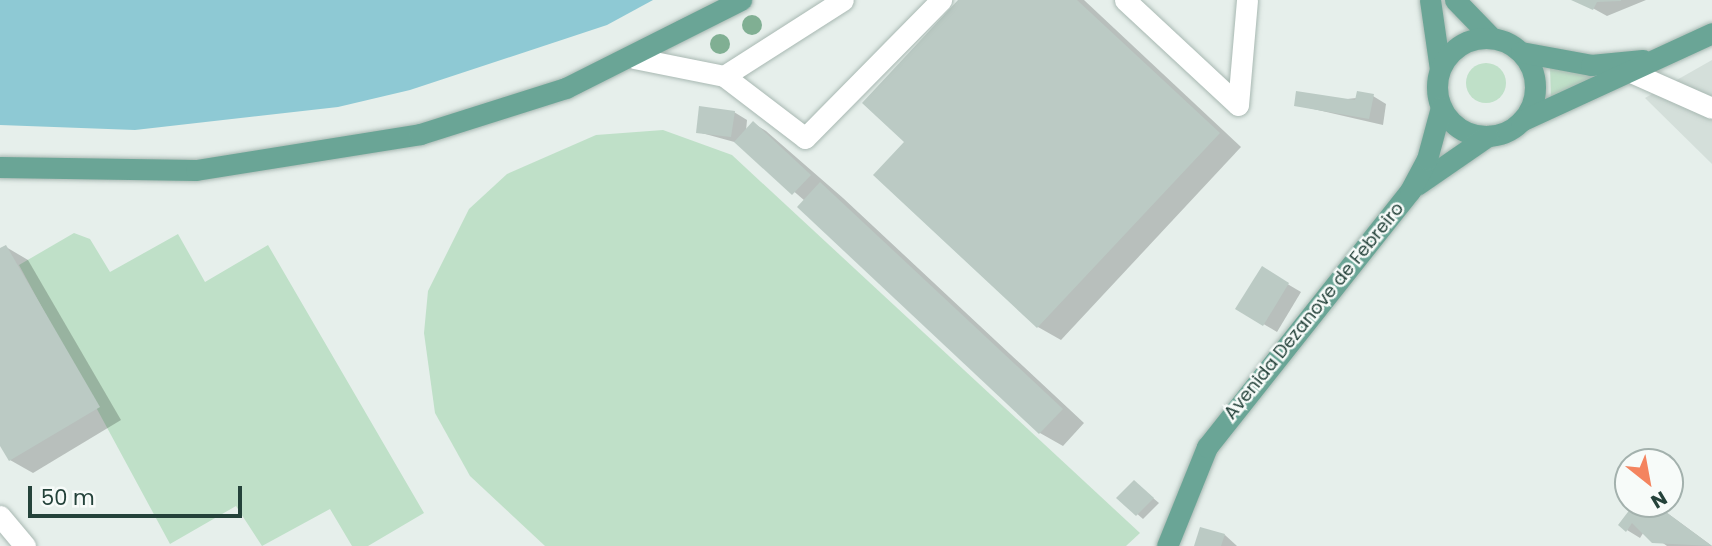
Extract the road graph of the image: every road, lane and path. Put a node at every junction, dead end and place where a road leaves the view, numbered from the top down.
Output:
1 (741, 0) edge
2 (844, 0) edge
3 (941, 0) edge
4 (1125, 0) edge
5 (1248, 0) edge
6 (1430, 0) edge
7 (1455, 0) edge
8 (1712, 33) edge
9 (1492, 38) junction
10 (1521, 52) junction
11 (1670, 55) junction
12 (634, 58) junction
13 (1440, 69) junction
14 (1633, 73) junction
15 (724, 76) junction
16 (1441, 107) junction
17 (1712, 108) edge
18 (1521, 121) junction
19 (1488, 136) junction
20 (0, 167) edge
21 (1410, 191) junction
22 (0, 516) edge
23 (25, 546) edge
24 (1167, 546) edge

1 - 12 main road
2 - 15 street
3 - 15 street
4 - 5 street
6 - 13 main road
7 - 9 main road
8 - 11 main road
9 - 10 main road
9 - 13 main road
10 - 11 main road
10 - 18 main road
11 - 14 main road
12 - 15 street
12 - 20 main road
13 - 16 main road
14 - 17 street
14 - 18 main road
16 - 19 main road
16 - 21 main road, Avenida Dezanove de Febreiro
18 - 19 main road
19 - 21 main road, Avenida Dezanove de Febreiro
21 - 24 main road, Avenida Dezanove de Febreiro
22 - 23 street

